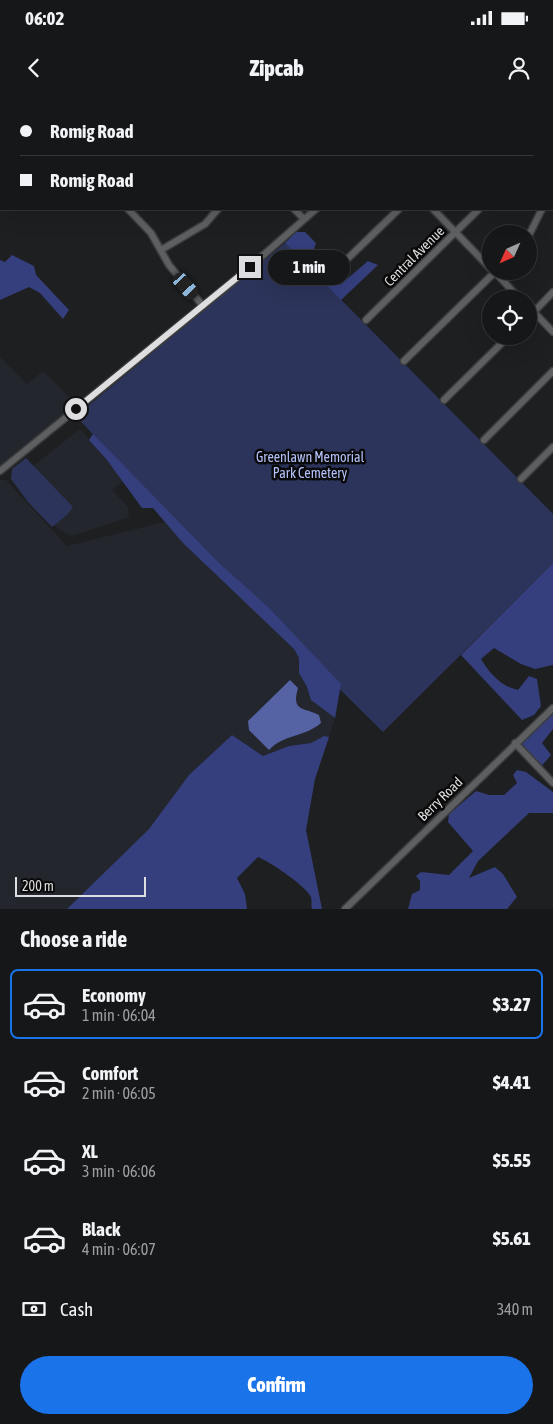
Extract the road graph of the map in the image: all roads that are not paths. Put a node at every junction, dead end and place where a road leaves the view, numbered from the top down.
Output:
1 (129, 210) edge
2 (217, 210) edge
3 (295, 210) edge
4 (315, 210) edge
5 (398, 210) edge
6 (434, 210) edge
7 (478, 210) edge
8 (542, 210) edge
9 (304, 219) junction
10 (534, 225) edge
11 (456, 232) junction
12 (161, 250) junction
13 (482, 259) edge
14 (340, 266) dead end
15 (485, 280) edge
16 (502, 280) edge
17 (512, 290) edge
18 (553, 292) edge
19 (203, 306) junction
20 (537, 306) edge
21 (537, 318) edge
22 (366, 320) dead end
23 (553, 332) edge
24 (500, 345) edge
25 (404, 361) dead end
26 (553, 371) edge
27 (444, 400) dead end
28 (484, 440) dead end
29 (553, 447) edge
30 (0, 471) edge
31 (521, 479) dead end
32 (553, 708) edge
33 (515, 743) junction
34 (553, 783) edge
35 (344, 909) edge

1 - 12 street
2 - 12 street
3 - 9 street
4 - 9 street
5 - 14 street
6 - 11 street
7 - 11 street, Central Avenue
8 - 10 street
9 - 19 street
11 - 13 street
11 - 22 street, Central Avenue
12 - 19 street
15 - 25 street
16 - 17 street
18 - 20 street
19 - 30 street
21 - 23 street
24 - 27 street
26 - 28 street
29 - 31 street
32 - 33 street, Berry Road
33 - 34 street
33 - 35 street, Berry Road

